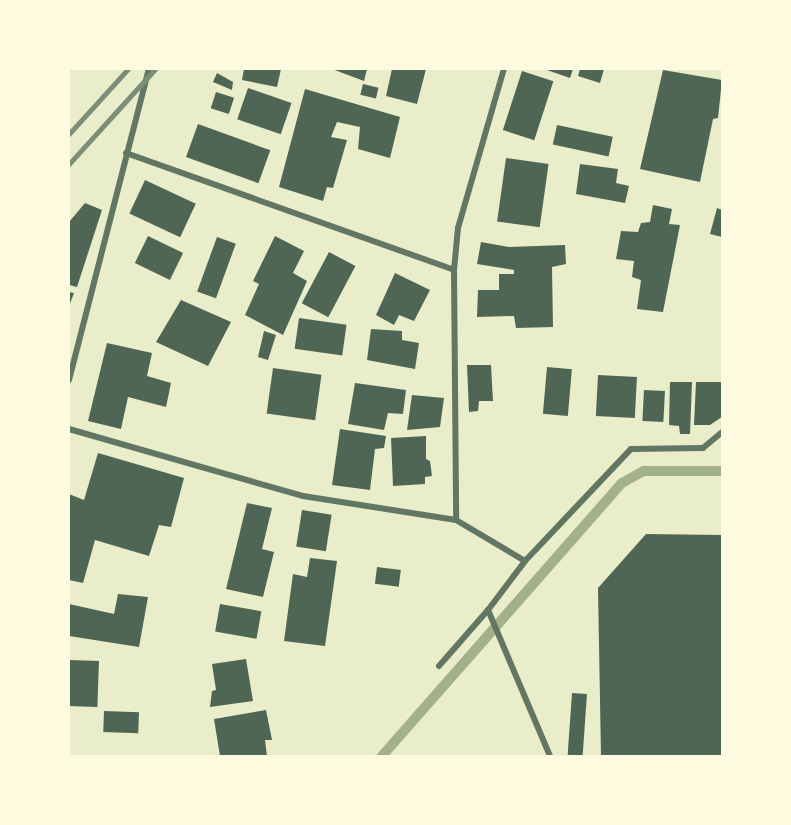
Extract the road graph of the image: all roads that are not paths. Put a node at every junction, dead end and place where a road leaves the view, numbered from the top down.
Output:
1 (149, 69) edge
2 (504, 69) edge
3 (126, 153) junction
4 (454, 270) junction
5 (69, 380) edge
6 (69, 429) edge
7 (722, 432) edge
8 (456, 520) junction
9 (525, 561) junction
10 (490, 614) junction
11 (439, 666) dead end
12 (550, 756) edge

1 - 3 street
2 - 4 street
3 - 4 street
3 - 5 street
4 - 8 street
6 - 8 street
7 - 9 street
8 - 9 street
9 - 10 street
10 - 11 street
10 - 12 street

